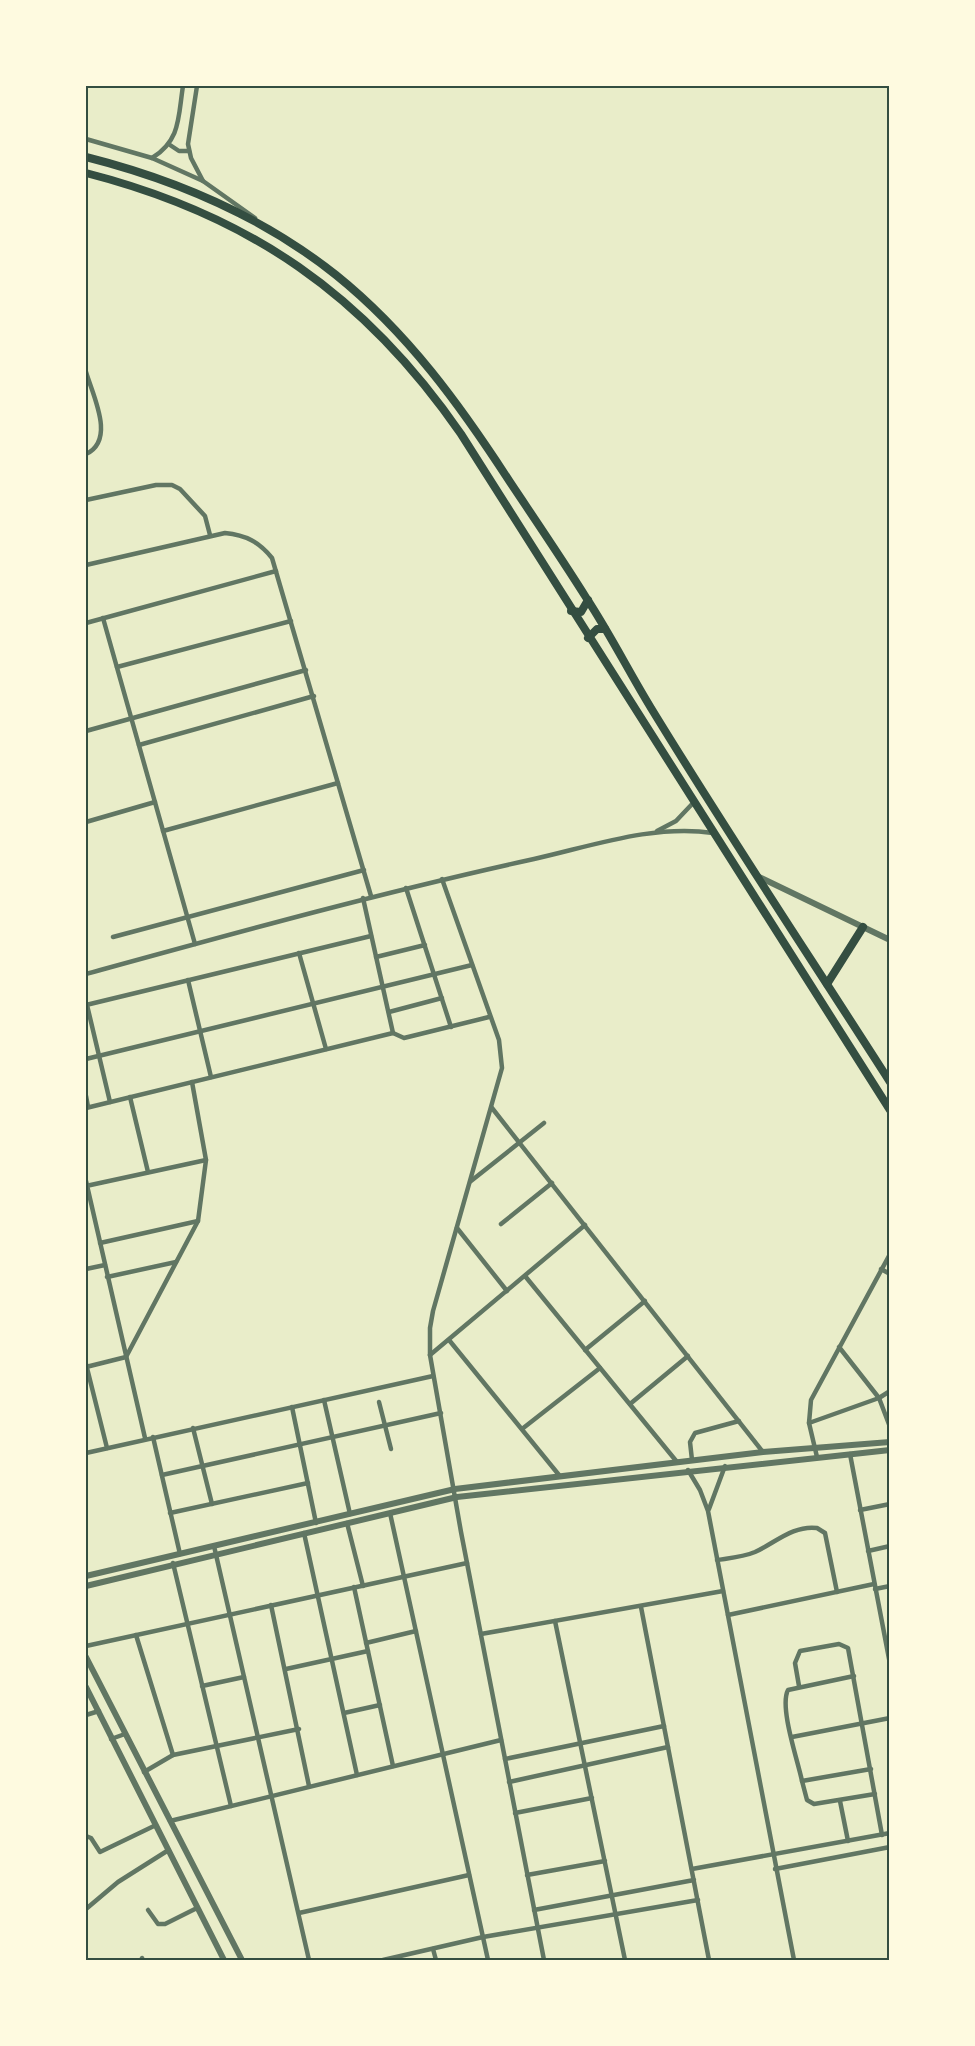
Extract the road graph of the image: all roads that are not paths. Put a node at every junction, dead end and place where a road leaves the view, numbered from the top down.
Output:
1 (183, 86) edge
2 (197, 86) edge
3 (86, 139) edge
4 (170, 145) junction
5 (189, 151) junction
6 (86, 158) edge
7 (152, 158) junction
8 (86, 173) edge
9 (203, 181) junction
10 (269, 229) junction
11 (86, 372) edge
12 (93, 400) junction
13 (86, 402) edge
14 (86, 454) edge
15 (86, 501) edge
16 (210, 535) junction
17 (86, 565) edge
18 (276, 571) junction
19 (588, 600) junction
20 (572, 611) junction
21 (104, 618) junction
22 (291, 621) junction
23 (86, 623) edge
24 (605, 629) junction
25 (588, 638) junction
26 (117, 667) junction
27 (306, 670) junction
28 (314, 696) junction
29 (132, 718) junction
30 (86, 731) edge
31 (139, 745) junction
32 (338, 783) junction
33 (155, 802) junction
34 (694, 802) junction
35 (86, 822) edge
36 (164, 831) junction
37 (654, 832) junction
38 (714, 833) junction
39 (364, 870) junction
40 (759, 877) junction
41 (442, 879) junction
42 (406, 888) junction
43 (371, 896) junction
44 (363, 898) junction
45 (188, 916) junction
46 (863, 927) junction
47 (372, 936) junction
48 (113, 937) dead end
49 (890, 939) edge
50 (195, 944) junction
51 (425, 945) junction
52 (299, 953) junction
53 (376, 957) junction
54 (472, 965) junction
55 (86, 973) edge
56 (434, 974) junction
57 (188, 980) junction
58 (827, 984) junction
59 (383, 987) junction
60 (442, 998) junction
61 (313, 1004) junction
62 (86, 1005) edge
63 (389, 1012) junction
64 (489, 1017) junction
65 (451, 1027) junction
66 (200, 1031) junction
67 (393, 1033) junction
68 (326, 1049) junction
69 (99, 1056) junction
70 (86, 1059) edge
71 (211, 1077) junction
72 (192, 1082) junction
73 (890, 1082) edge
74 (86, 1096) edge
75 (130, 1097) junction
76 (110, 1102) junction
77 (87, 1107) edge
78 (492, 1108) junction
79 (890, 1110) edge
80 (544, 1123) dead end
81 (519, 1142) junction
82 (206, 1160) junction
83 (148, 1172) junction
84 (470, 1182) junction
85 (552, 1183) junction
86 (86, 1184) edge
87 (198, 1221) junction
88 (501, 1224) dead end
89 (585, 1226) junction
90 (457, 1228) junction
91 (100, 1243) junction
92 (890, 1254) edge
93 (176, 1262) junction
94 (105, 1265) junction
95 (86, 1269) edge
96 (881, 1269) junction
97 (890, 1274) edge
98 (525, 1276) junction
99 (107, 1277) junction
100 (507, 1291) junction
101 (645, 1301) junction
102 (448, 1340) junction
103 (839, 1347) junction
104 (585, 1350) junction
105 (430, 1355) junction
106 (688, 1356) junction
107 (126, 1357) junction
108 (86, 1366) edge
109 (600, 1368) junction
110 (433, 1376) junction
111 (890, 1391) edge
112 (879, 1398) junction
113 (324, 1400) junction
114 (379, 1402) dead end
115 (630, 1404) junction
116 (292, 1407) junction
117 (441, 1413) junction
118 (740, 1421) junction
119 (809, 1423) junction
120 (385, 1426) junction
121 (890, 1427) edge
122 (193, 1428) junction
123 (522, 1429) junction
124 (153, 1437) junction
125 (333, 1437) junction
126 (145, 1438) junction
127 (890, 1442) edge
128 (300, 1444) junction
129 (814, 1447) junction
130 (107, 1448) junction
131 (390, 1449) dead end
132 (890, 1450) edge
133 (764, 1452) junction
134 (86, 1453) edge
135 (849, 1454) junction
136 (817, 1457) junction
137 (692, 1460) junction
138 (677, 1462) junction
139 (203, 1466) junction
140 (725, 1466) junction
141 (688, 1470) junction
142 (162, 1475) junction
143 (559, 1475) junction
144 (308, 1483) junction
145 (455, 1489) junction
146 (457, 1497) junction
147 (212, 1504) junction
148 (890, 1504) edge
149 (860, 1510) junction
150 (708, 1511) junction
151 (170, 1513) junction
152 (390, 1513) junction
153 (350, 1514) junction
154 (316, 1523) junction
155 (347, 1523) junction
156 (304, 1533) junction
157 (890, 1546) edge
158 (215, 1550) junction
159 (868, 1551) junction
160 (180, 1554) junction
161 (717, 1560) junction
162 (173, 1563) junction
163 (467, 1563) junction
164 (86, 1576) edge
165 (404, 1576) junction
166 (86, 1586) edge
167 (363, 1586) junction
168 (890, 1586) edge
169 (354, 1587) junction
170 (875, 1587) junction
171 (723, 1591) junction
172 (837, 1592) junction
173 (318, 1595) junction
174 (271, 1605) junction
175 (641, 1607) junction
176 (229, 1614) junction
177 (728, 1615) junction
178 (555, 1622) junction
179 (187, 1624) junction
180 (416, 1631) junction
181 (481, 1634) junction
182 (136, 1635) junction
183 (366, 1643) junction
184 (86, 1646) edge
185 (368, 1651) junction
186 (86, 1657) edge
187 (332, 1659) junction
188 (890, 1664) edge
189 (286, 1669) junction
190 (854, 1676) junction
191 (244, 1677) junction
192 (202, 1686) junction
193 (800, 1686) junction
194 (86, 1687) edge
195 (380, 1705) junction
196 (99, 1711) junction
197 (344, 1713) junction
198 (86, 1715) edge
199 (890, 1718) edge
200 (863, 1724) junction
201 (664, 1726) junction
202 (299, 1729) junction
203 (125, 1734) junction
204 (258, 1737) junction
205 (792, 1737) junction
206 (111, 1739) junction
207 (501, 1740) junction
208 (580, 1743) junction
209 (217, 1746) junction
210 (668, 1748) junction
211 (443, 1754) junction
212 (173, 1755) junction
213 (505, 1759) junction
214 (393, 1766) junction
215 (585, 1766) junction
216 (871, 1770) junction
217 (144, 1773) junction
218 (357, 1775) junction
219 (802, 1781) junction
220 (509, 1782) junction
221 (309, 1786) junction
222 (875, 1794) junction
223 (271, 1796) junction
224 (592, 1798) junction
225 (840, 1801) junction
226 (231, 1806) junction
227 (515, 1813) junction
228 (170, 1821) junction
229 (154, 1826) junction
230 (890, 1833) edge
231 (882, 1835) junction
232 (86, 1836) edge
233 (848, 1841) junction
234 (890, 1847) edge
235 (166, 1851) junction
236 (773, 1855) junction
237 (604, 1861) junction
238 (692, 1869) junction
239 (775, 1869) junction
240 (469, 1875) junction
241 (527, 1875) junction
242 (694, 1880) junction
243 (612, 1895) junction
244 (698, 1900) junction
245 (196, 1908) junction
246 (86, 1910) edge
247 (148, 1910) dead end
248 (534, 1910) junction
249 (299, 1913) junction
250 (616, 1915) junction
251 (537, 1927) junction
252 (483, 1937) junction
253 (433, 1949) junction
254 (398, 1959) edge
255 (224, 1960) edge
256 (242, 1960) edge
257 (309, 1960) edge
258 (383, 1960) edge
259 (436, 1960) edge
260 (488, 1960) edge
261 (544, 1960) edge
262 (625, 1960) edge
263 (709, 1960) edge
264 (794, 1960) edge

1 - 4 street
2 - 5 street
3 - 7 street
4 - 5 street
4 - 7 street
5 - 9 street
6 - 10 highway
7 - 9 street
8 - 20 highway
9 - 10 street
10 - 19 highway
11 - 12 street
12 - 13 street
12 - 14 street
15 - 16 street
16 - 17 street
16 - 18 street
18 - 21 street
18 - 22 street
19 - 20 highway
19 - 24 highway
20 - 25 highway
21 - 23 street
21 - 26 street
22 - 26 street
22 - 27 street
24 - 25 highway
24 - 40 highway
25 - 34 highway
26 - 29 street
27 - 28 street
27 - 29 street
28 - 31 street
28 - 32 street
29 - 30 street
29 - 31 street
31 - 33 street
32 - 36 street
32 - 39 street
33 - 35 street
33 - 36 street
34 - 37 street
34 - 38 highway
36 - 45 street
37 - 38 street
37 - 41 street
38 - 79 highway
39 - 43 street
39 - 45 street
40 - 46 street
40 - 58 highway
41 - 42 street
41 - 54 street
42 - 43 street
42 - 51 street
43 - 44 street
44 - 47 street
44 - 50 street
45 - 48 street
45 - 50 street
46 - 49 street
46 - 58 highway
47 - 52 street
47 - 53 street
50 - 55 street
51 - 53 street
51 - 56 street
52 - 57 street
52 - 61 street
53 - 59 street
54 - 56 street
54 - 64 street
56 - 59 street
56 - 60 street
57 - 62 street
57 - 66 street
58 - 73 highway
59 - 61 street
59 - 63 street
60 - 63 street
60 - 65 street
61 - 66 street
61 - 68 street
62 - 69 street
63 - 67 street
64 - 65 street
64 - 78 street
65 - 67 street
66 - 69 street
66 - 71 street
67 - 68 street
68 - 71 street
69 - 70 street
69 - 76 street
71 - 72 street
72 - 75 street
72 - 82 street
74 - 77 street
75 - 76 street
75 - 83 street
76 - 77 street
78 - 81 street
78 - 84 street
80 - 81 street
81 - 84 street
81 - 85 street
82 - 83 street
82 - 87 street
83 - 86 street
84 - 90 street
85 - 88 street
85 - 89 street
86 - 91 street
87 - 91 street
87 - 93 street
89 - 98 street
89 - 101 street
90 - 100 street
90 - 105 street
91 - 94 street
92 - 96 street
93 - 99 street
93 - 107 street
94 - 95 street
94 - 99 street
96 - 97 street
96 - 103 street
98 - 100 street
98 - 104 street
99 - 107 street
100 - 102 street
101 - 104 street
101 - 106 street
102 - 105 street
102 - 123 street
103 - 112 street
103 - 119 street
104 - 109 street
105 - 110 street
106 - 115 street
106 - 118 street
107 - 108 street
107 - 126 street
108 - 130 street
109 - 115 street
109 - 123 street
110 - 113 street
110 - 117 street
111 - 112 street
112 - 119 street
112 - 121 street
113 - 116 street
113 - 125 street
114 - 120 street
115 - 138 street
116 - 122 street
116 - 128 street
117 - 120 street
117 - 145 street
118 - 133 street
118 - 137 street
119 - 129 street
120 - 125 street
120 - 131 street
122 - 124 street
122 - 139 street
123 - 143 street
124 - 126 street
124 - 142 street
125 - 128 street
125 - 153 street
126 - 130 street
127 - 129 street
128 - 139 street
128 - 144 street
129 - 133 street
129 - 136 street
130 - 134 street
132 - 135 street
133 - 137 street
135 - 136 street
135 - 149 street
136 - 140 street
137 - 138 street
138 - 143 street
139 - 142 street
139 - 147 street
140 - 141 street
140 - 150 street
141 - 146 street
141 - 150 street
142 - 151 street
143 - 145 street
144 - 147 street
144 - 154 street
145 - 146 street
145 - 153 street
146 - 152 street
146 - 163 street
147 - 151 street
148 - 149 street
149 - 159 street
150 - 161 street
151 - 160 street
152 - 155 street
152 - 165 street
153 - 154 street
154 - 158 street
155 - 156 street
155 - 167 street
156 - 158 street
156 - 173 street
157 - 159 street
158 - 160 street
158 - 162 street
158 - 176 street
159 - 170 street
160 - 164 street
161 - 171 street
161 - 172 street
162 - 166 street
162 - 179 street
163 - 165 street
163 - 181 street
165 - 167 street
165 - 180 street
167 - 169 street
168 - 170 street
169 - 173 street
169 - 183 street
170 - 172 street
170 - 188 street
171 - 175 street
171 - 177 street
172 - 177 street
173 - 174 street
173 - 187 street
174 - 176 street
174 - 189 street
175 - 178 street
175 - 201 street
176 - 179 street
176 - 191 street
177 - 236 street
178 - 181 street
178 - 208 street
179 - 182 street
179 - 192 street
180 - 183 street
180 - 211 street
181 - 207 street
182 - 184 street
182 - 212 street
183 - 185 street
185 - 187 street
185 - 195 street
186 - 203 street
187 - 189 street
187 - 197 street
189 - 202 street
190 - 193 street
190 - 193 street
190 - 200 street
191 - 192 street
191 - 204 street
192 - 209 street
193 - 205 street
194 - 196 street
195 - 197 street
195 - 214 street
196 - 198 street
196 - 206 street
197 - 218 street
199 - 200 street
200 - 205 street
200 - 216 street
201 - 208 street
201 - 210 street
202 - 204 street
202 - 221 street
203 - 206 street
203 - 217 street
204 - 209 street
204 - 223 street
205 - 219 street
206 - 229 street
207 - 211 street
207 - 213 street
208 - 213 street
208 - 215 street
209 - 212 street
209 - 226 street
210 - 215 street
210 - 238 street
211 - 214 street
211 - 240 street
212 - 217 street
213 - 220 street
214 - 218 street
215 - 220 street
215 - 224 street
216 - 219 street
216 - 222 street
217 - 228 street
218 - 221 street
219 - 225 street
220 - 227 street
221 - 223 street
222 - 225 street
222 - 231 street
223 - 226 street
223 - 249 street
224 - 227 street
224 - 237 street
225 - 233 street
226 - 228 street
227 - 241 street
228 - 256 street
229 - 232 street
229 - 235 street
230 - 231 street
231 - 233 street
233 - 236 street
234 - 239 street
235 - 245 street
235 - 246 street
236 - 238 street
236 - 239 street
237 - 241 street
237 - 243 street
238 - 242 street
239 - 264 street
240 - 249 street
240 - 252 street
241 - 248 street
242 - 243 street
242 - 244 street
243 - 248 street
243 - 250 street
244 - 250 street
244 - 263 street
245 - 247 street
245 - 255 street
248 - 251 street
249 - 257 street
250 - 251 street
250 - 262 street
251 - 252 street
251 - 261 street
252 - 253 street
252 - 260 street
253 - 254 street
253 - 259 street
254 - 258 street

